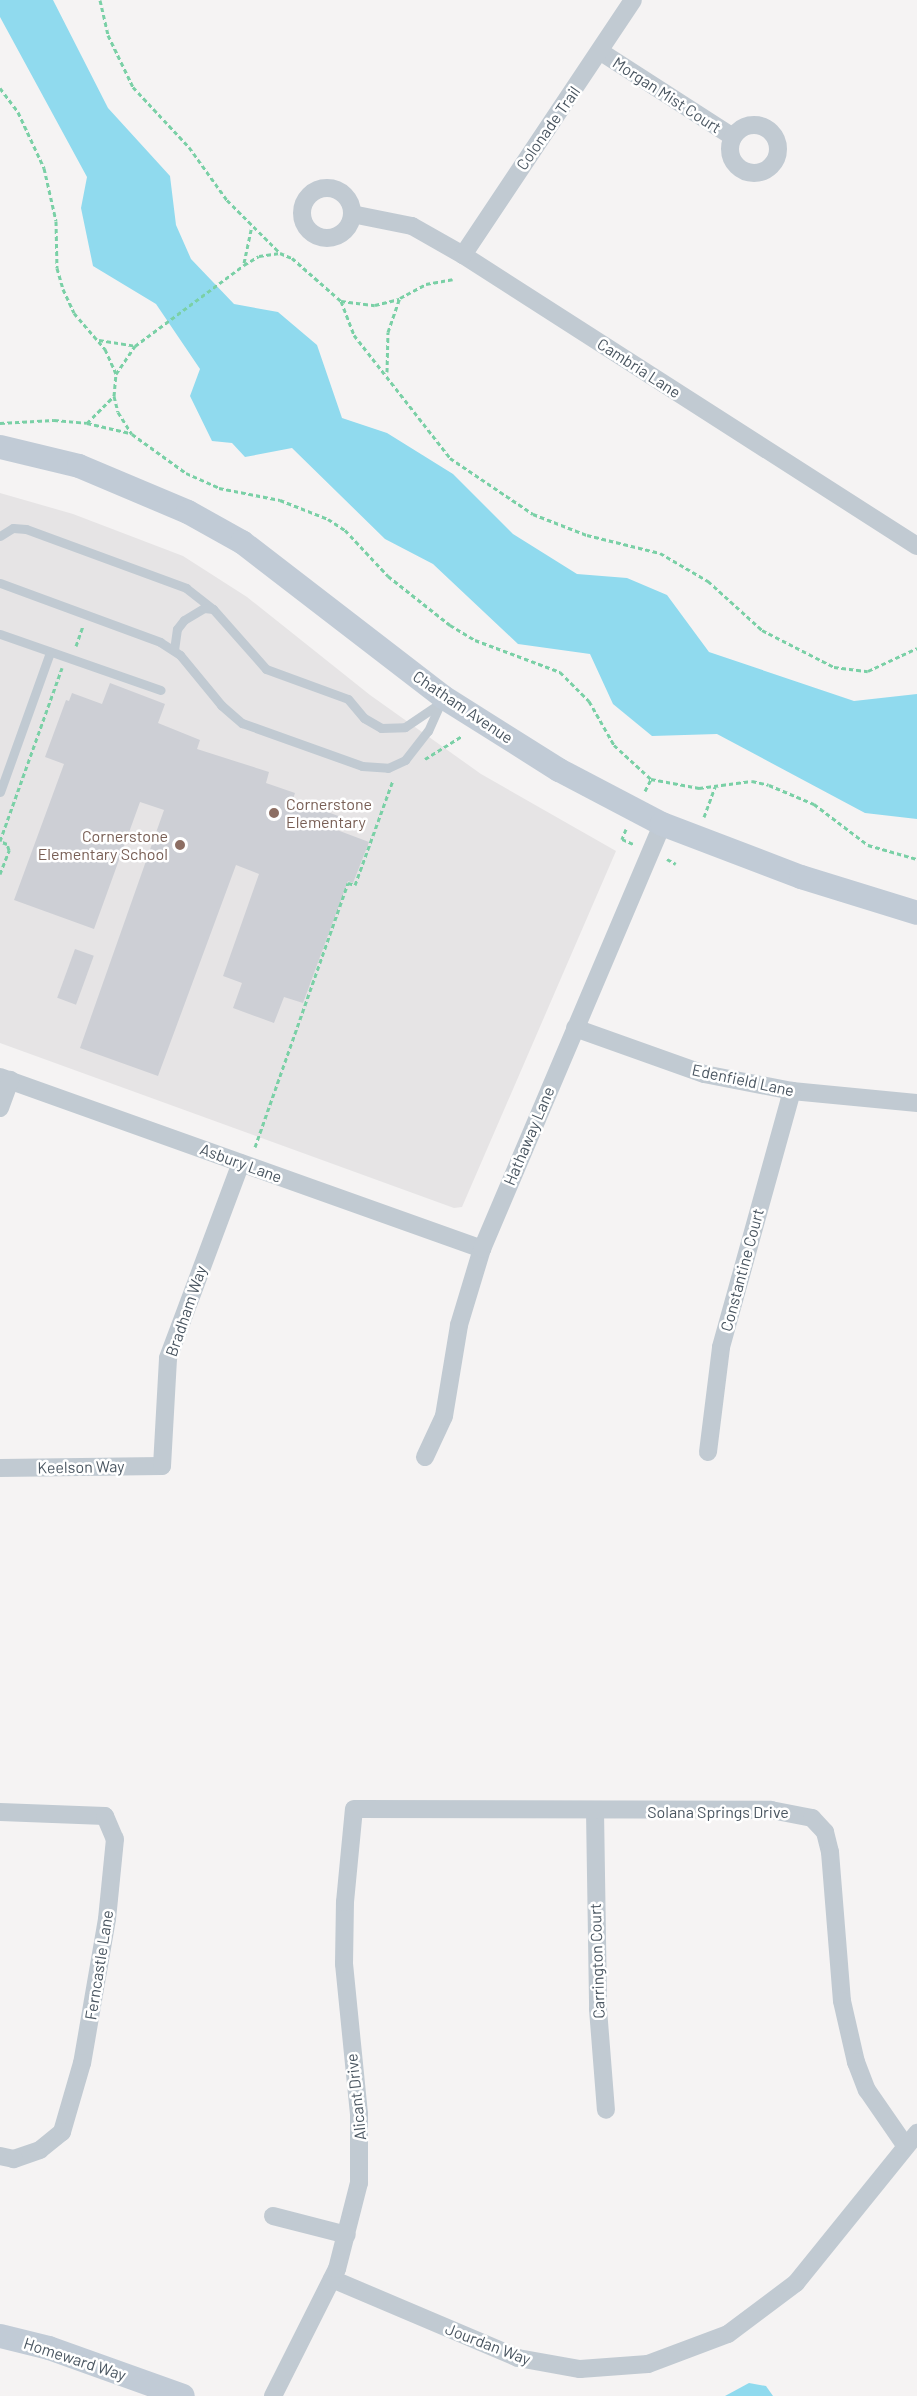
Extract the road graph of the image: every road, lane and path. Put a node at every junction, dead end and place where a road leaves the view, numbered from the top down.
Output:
1 (100, 0) edge
2 (633, 0) edge
3 (601, 52) junction
4 (0, 88) edge
5 (733, 137) dead end
6 (352, 214) dead end
7 (251, 227) junction
8 (280, 253) junction
9 (463, 255) junction
10 (244, 265) junction
11 (453, 279) dead end
12 (400, 298) junction
13 (341, 301) junction
14 (98, 340) junction
15 (135, 346) junction
16 (116, 374) junction
17 (387, 374) junction
18 (114, 396) junction
19 (0, 423) edge
20 (87, 423) junction
21 (132, 434) junction
22 (0, 447) edge
23 (0, 536) edge
24 (917, 546) edge
25 (0, 583) edge
26 (213, 609) junction
27 (83, 625) dead end
28 (0, 634) edge
29 (65, 643) dead end
30 (917, 648) edge
31 (174, 650) junction
32 (50, 652) junction
33 (66, 657) junction
34 (160, 690) dead end
35 (439, 701) junction
36 (394, 774) dead end
37 (0, 792) edge
38 (662, 824) junction
39 (917, 859) edge
40 (0, 874) edge
41 (917, 914) edge
42 (575, 1028) junction
43 (5, 1078) edge
44 (792, 1091) junction
45 (917, 1103) edge
46 (0, 1108) edge
47 (255, 1148) dead end
48 (241, 1163) junction
49 (482, 1249) junction
50 (708, 1452) dead end
51 (425, 1457) dead end
52 (162, 1466) joint
53 (0, 1468) edge
54 (383, 1809) joint
55 (595, 1810) junction
56 (0, 1812) edge
57 (606, 2110) dead end
58 (911, 2139) edge
59 (0, 2156) edge
60 (273, 2216) dead end
61 (348, 2235) junction
62 (332, 2279) junction
63 (0, 2336) edge
64 (183, 2396) edge
65 (273, 2396) edge

1 - 7 path
2 - 3 street, Colonade Trail
3 - 5 street, Morgan Mist Court
3 - 9 street, Colonade Trail
4 - 14 path
6 - 9 street, Cambria Lane
7 - 8 path
7 - 10 path
8 - 10 path
8 - 13 path
9 - 24 street, Cambria Lane
10 - 15 path
11 - 12 path
12 - 13 path
12 - 17 path
13 - 17 path
14 - 15 path
14 - 16 path
15 - 16 path
16 - 18 path
17 - 30 path
18 - 20 path
18 - 21 path
19 - 20 path
20 - 21 path
21 - 39 path
22 - 35 street, Chatham Avenue
23 - 26 lane
25 - 31 lane
26 - 31 lane
26 - 35 lane
27 - 29 path
28 - 32 lane
31 - 35 lane
32 - 33 lane
32 - 37 lane
33 - 34 lane
33 - 40 path
35 - 38 street, Chatham Avenue
36 - 47 path
38 - 41 street, Chatham Avenue
38 - 42 street, Hathaway Lane
42 - 44 street, Edenfield Lane
42 - 49 street, Hathaway Lane
43 - 46 street
43 - 48 street, Asbury Lane
44 - 45 street, Edenfield Lane
44 - 50 street, Constantine Court
48 - 49 street, Asbury Lane
48 - 52 street, Bradham Way
49 - 51 street, Hathaway Lane
52 - 53 street, Keelson Way
54 - 55 street, Solana Springs Drive
54 - 61 street, Alicant Drive
55 - 57 street, Carrington Court
55 - 58 street, Solana Springs Drive
56 - 59 street, Ferncastle Lane
58 - 62 street, Jourdan Way
60 - 61 street
61 - 62 street, Alicant Drive
62 - 65 street, Alicant Drive
63 - 64 street, Homeward Way

